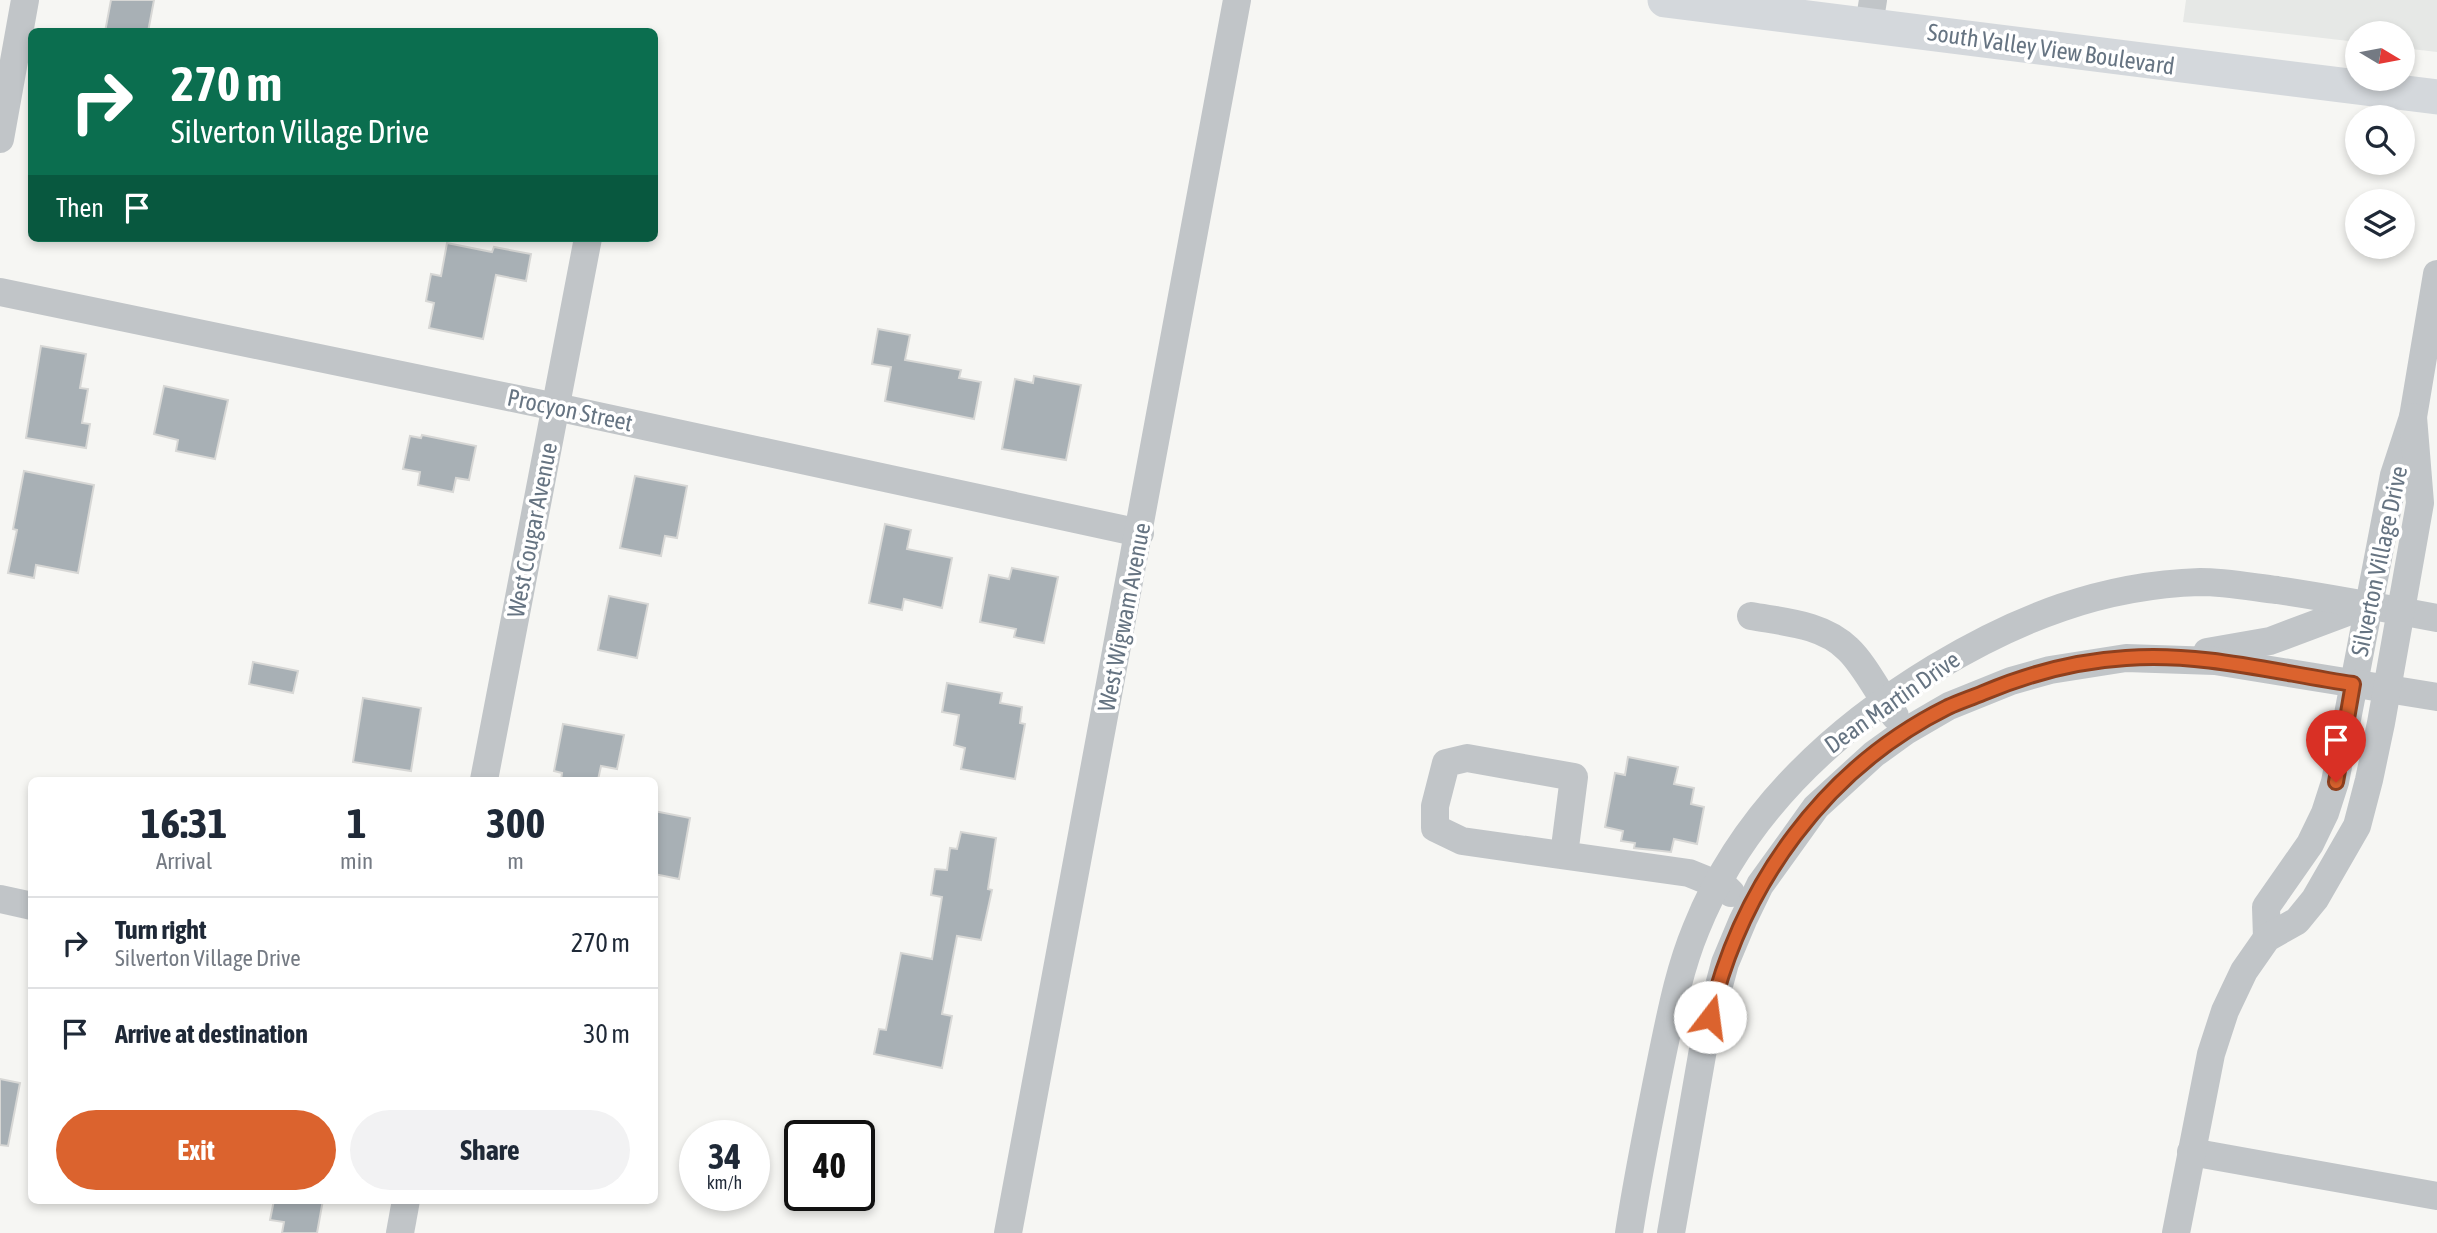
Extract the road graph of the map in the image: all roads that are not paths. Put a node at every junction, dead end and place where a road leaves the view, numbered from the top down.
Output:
1 (25, 0) edge
2 (1237, 0) edge
3 (1665, 0) edge
4 (1871, 12) edge
5 (2437, 97) edge
6 (0, 139) edge
7 (587, 242) edge
8 (2437, 274) edge
9 (0, 292) edge
10 (556, 407) junction
11 (2413, 417) junction
12 (1140, 533) junction
13 (2406, 580) junction
14 (2368, 605) junction
15 (2401, 612) junction
16 (1751, 616) dead end
17 (2437, 618) edge
18 (2173, 658) junction
19 (2353, 684) junction
20 (2387, 689) junction
21 (2437, 697) edge
22 (1884, 701) junction
23 (1906, 731) junction
24 (485, 777) edge
25 (1564, 855) junction
26 (1717, 884) junction
27 (0, 900) edge
28 (28, 905) edge
29 (2267, 938) junction
30 (1705, 1038) junction
31 (1655, 1091) junction
32 (1694, 1100) junction
33 (2192, 1152) junction
34 (2437, 1196) edge
35 (405, 1204) edge
36 (400, 1233) edge
37 (1008, 1233) edge
38 (1629, 1233) edge
39 (1671, 1233) edge
40 (2176, 1233) edge

1 - 6 street
2 - 12 street, West Wigwam Avenue
3 - 4 main road, South Valley View Boulevard
4 - 5 main road, South Valley View Boulevard
7 - 10 street, West Cougar Avenue
8 - 11 street, Silverton Village Drive
9 - 10 street, Procyon Street
10 - 12 street, Procyon Street
10 - 24 street, West Cougar Avenue
11 - 13 street, Silverton Village Drive
11 - 14 street, Silverton Village Drive
12 - 37 street, West Wigwam Avenue
13 - 14 street
13 - 15 street, Silverton Village Drive
14 - 15 street, Dean Martin Drive
14 - 18 street
14 - 19 street, Silverton Village Drive
14 - 22 street, Dean Martin Drive
15 - 17 street, Dean Martin Drive
15 - 20 street, Silverton Village Drive
16 - 22 street
18 - 19 street, Dean Martin Drive
18 - 23 street, Dean Martin Drive
19 - 20 street, Dean Martin Drive
19 - 29 street, Silverton Village Drive
20 - 21 street, Dean Martin Drive
20 - 29 street, Silverton Village Drive
22 - 23 street
22 - 26 street, Dean Martin Drive
23 - 30 street, Dean Martin Drive
25 - 25 street
25 - 26 street
26 - 30 street
26 - 31 street, Dean Martin Drive
27 - 28 street
29 - 33 street, Silverton Village Drive
30 - 32 street, Dean Martin Drive
31 - 32 street
31 - 38 street, Dean Martin Drive
32 - 39 street, Dean Martin Drive
33 - 34 street
33 - 40 street, Silverton Village Drive
35 - 36 street

